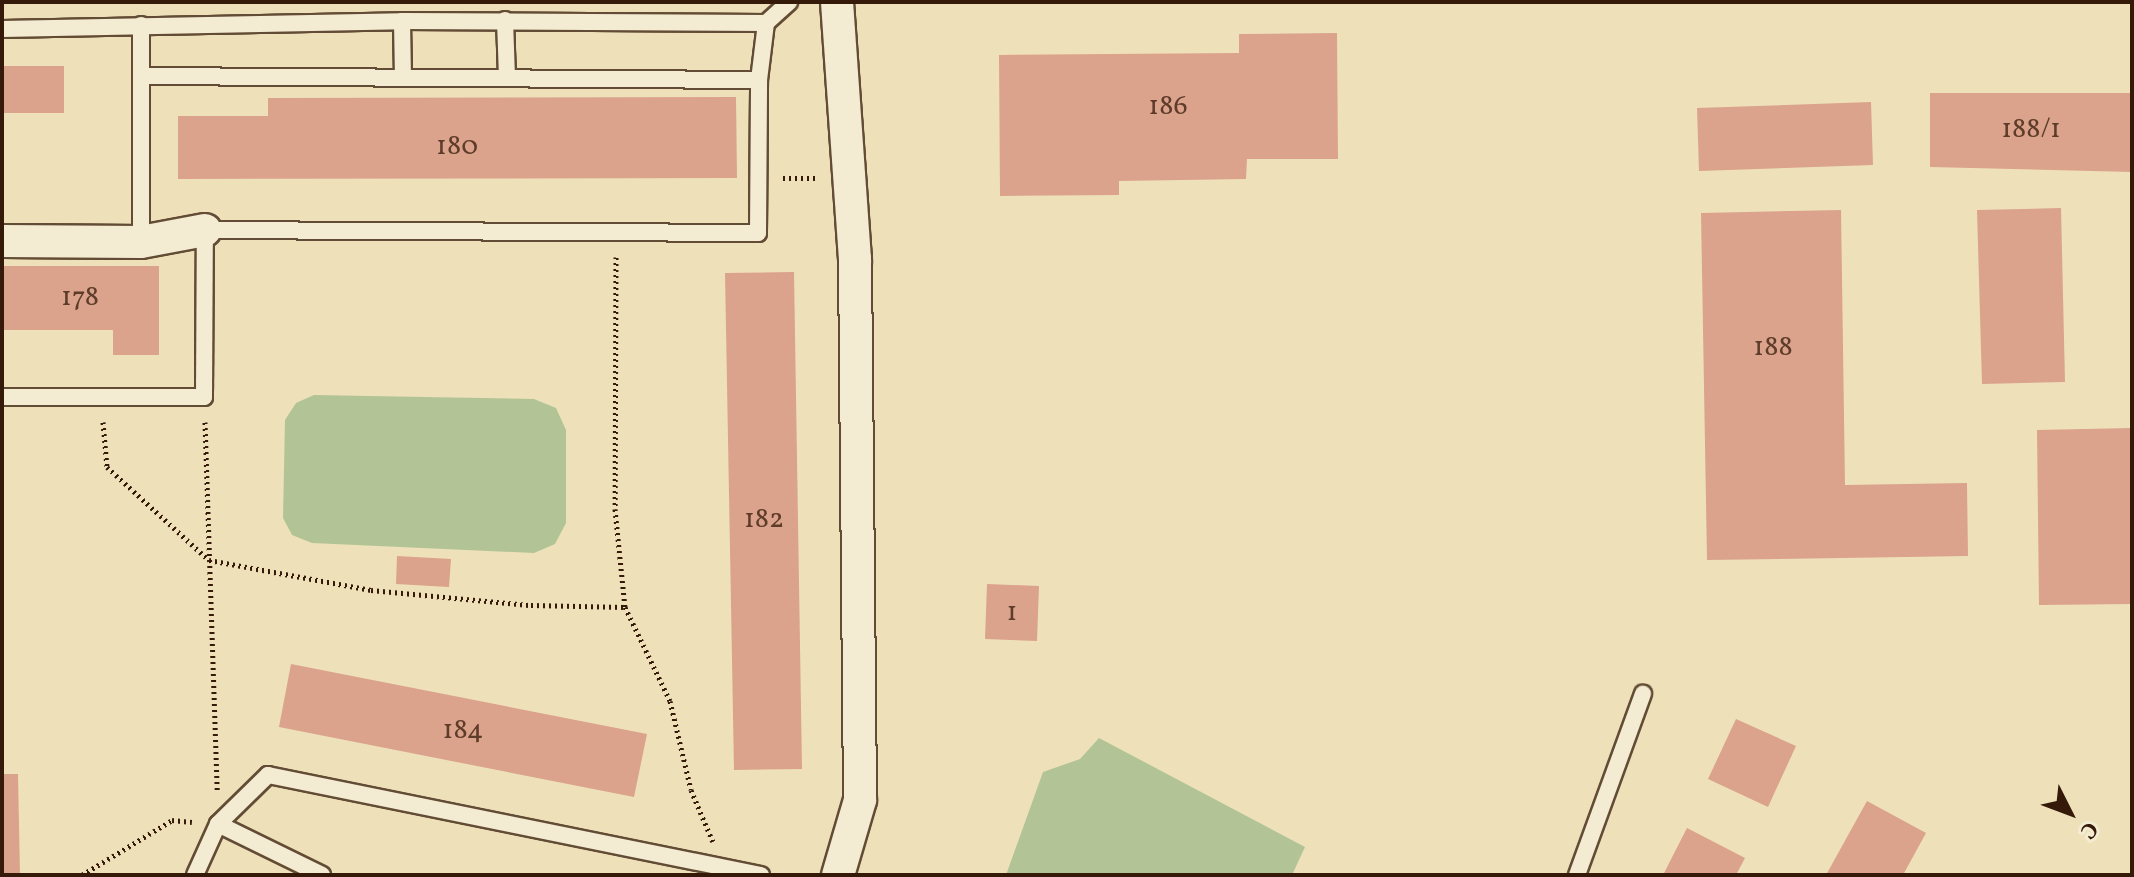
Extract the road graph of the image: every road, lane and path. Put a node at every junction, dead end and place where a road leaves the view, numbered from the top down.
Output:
1 (789, 2) edge
2 (837, 2) edge
3 (505, 20) junction
4 (402, 21) junction
5 (766, 23) junction
6 (141, 25) junction
7 (2, 29) edge
8 (141, 76) junction
9 (403, 77) junction
10 (507, 78) junction
11 (759, 80) junction
12 (852, 177) junction
13 (758, 178) junction
14 (205, 230) junction
15 (616, 232) junction
16 (2, 241) edge
17 (141, 242) junction
18 (2, 397) edge
19 (101, 397) junction
20 (204, 397) junction
21 (209, 560) junction
22 (625, 607) junction
23 (1643, 694) dead end
24 (218, 824) junction
25 (722, 871) edge
26 (82, 875) edge
27 (195, 875) edge
28 (322, 875) edge
29 (761, 875) edge
30 (838, 875) edge
31 (1577, 875) edge

1 - 5 lane
2 - 12 street
3 - 4 lane
3 - 5 lane
3 - 10 lane
4 - 6 lane
4 - 9 lane
5 - 11 lane
6 - 7 lane
6 - 8 lane
8 - 9 lane
8 - 17 lane
9 - 10 lane
10 - 11 lane
11 - 13 lane
12 - 13 path
12 - 30 street
13 - 15 lane
14 - 15 lane
14 - 17 street
14 - 20 lane
15 - 22 path
16 - 17 street
18 - 19 lane
19 - 20 lane
19 - 21 path
20 - 21 path
21 - 22 path
21 - 24 path
22 - 25 path
23 - 31 lane
24 - 25 lane
24 - 26 path
24 - 27 lane
24 - 28 lane
25 - 29 lane

